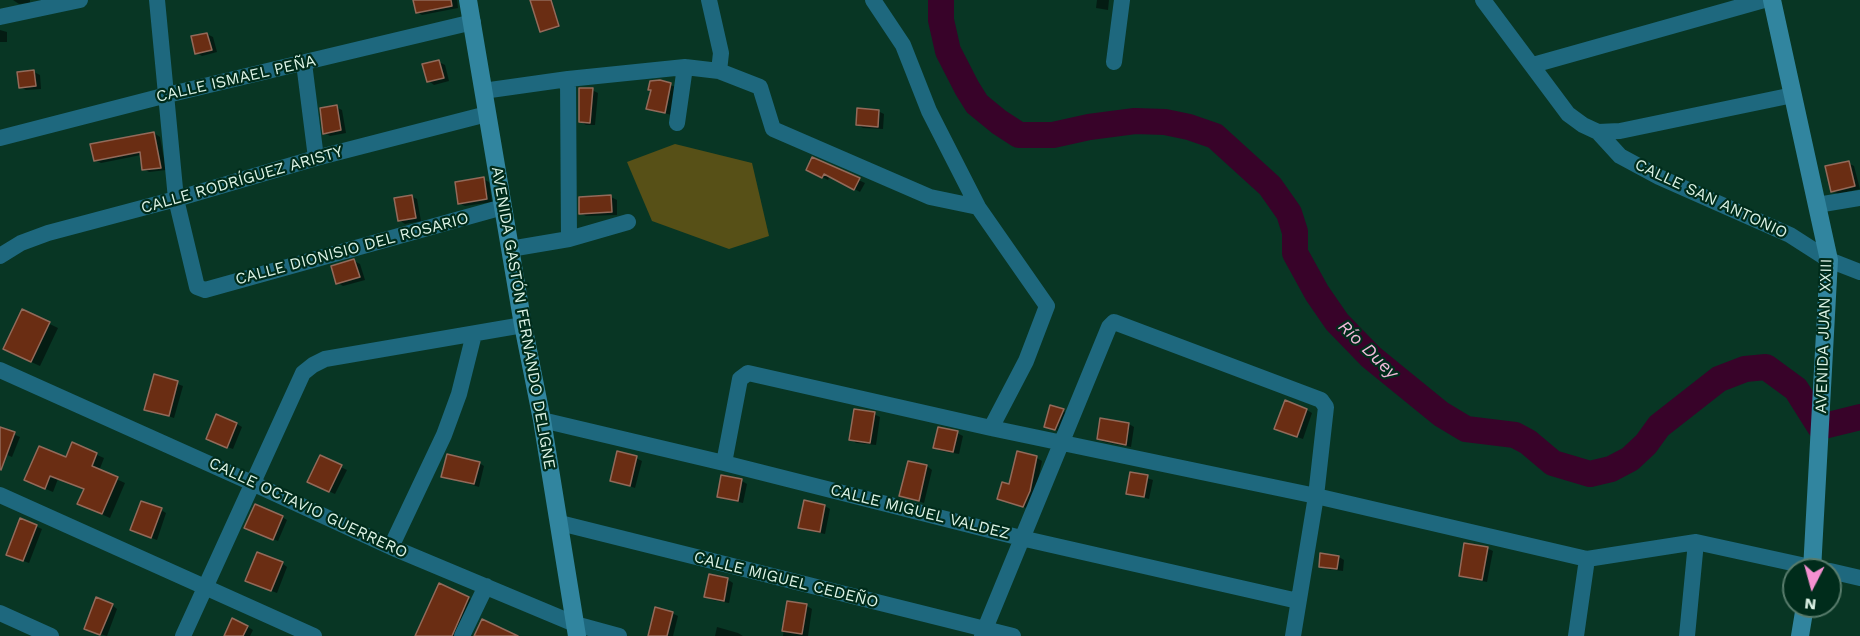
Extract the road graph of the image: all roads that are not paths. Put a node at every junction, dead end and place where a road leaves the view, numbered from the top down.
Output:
1 (80, 0) edge
2 (157, 0) edge
3 (468, 0) edge
4 (709, 0) edge
5 (873, 0) edge
6 (1122, 0) edge
7 (1483, 0) edge
8 (1764, 0) edge
9 (1772, 0) edge
10 (0, 17) edge
11 (473, 22) junction
12 (1114, 62) dead end
13 (304, 63) junction
14 (1533, 65) junction
15 (685, 67) junction
16 (719, 71) junction
17 (568, 79) junction
18 (483, 91) junction
19 (167, 95) junction
20 (1792, 95) junction
21 (487, 114) junction
22 (677, 123) dead end
23 (1598, 132) junction
24 (0, 138) edge
25 (316, 158) junction
26 (1860, 198) edge
27 (176, 199) junction
28 (1817, 205) junction
29 (503, 207) junction
30 (978, 207) junction
31 (628, 222) dead end
32 (569, 239) junction
33 (510, 249) junction
34 (0, 256) edge
35 (1829, 260) junction
36 (1860, 272) edge
37 (523, 325) junction
38 (474, 333) junction
39 (0, 370) edge
40 (542, 420) junction
41 (991, 428) junction
42 (1060, 443) junction
43 (724, 463) junction
44 (252, 483) junction
45 (0, 495) edge
46 (1316, 496) junction
47 (560, 523) junction
48 (1021, 538) junction
49 (1696, 542) junction
50 (391, 548) junction
51 (1819, 558) edge
52 (1587, 559) junction
53 (1782, 561) edge
54 (1842, 574) edge
55 (1860, 578) edge
56 (205, 586) junction
57 (486, 586) junction
58 (1298, 601) junction
59 (0, 612) edge
60 (1803, 618) edge
61 (576, 630) edge
62 (983, 632) edge
63 (51, 636) edge
64 (183, 636) edge
65 (314, 636) edge
66 (462, 636) edge
67 (619, 636) edge
68 (1013, 636) edge
69 (1293, 636) edge
70 (1576, 636) edge
71 (1687, 636) edge
72 (1800, 636) edge

1 - 10 street
2 - 19 street
3 - 11 street, AVENIDA GASTÓN FERNANDO DELIGNE
4 - 16 street
5 - 30 street
6 - 12 street
7 - 14 street, CALLE SAN ANTONIO
8 - 14 street
9 - 20 street, AVENIDA JUAN XXIII
11 - 13 street, CALLE ISMAEL PEÑA
11 - 18 street, AVENIDA GASTÓN FERNANDO DELIGNE
13 - 19 street, CALLE ISMAEL PEÑA
13 - 25 street
14 - 23 street, CALLE SAN ANTONIO
15 - 16 street
15 - 17 street
15 - 22 street
16 - 30 street
17 - 18 street
17 - 32 street
18 - 21 street, AVENIDA GASTÓN FERNANDO DELIGNE
19 - 24 street, CALLE ISMAEL PEÑA
19 - 27 street
20 - 23 street
20 - 28 street, AVENIDA JUAN XXIII
21 - 25 street, CALLE RODRÍGUEZ ARISTY
21 - 29 street, AVENIDA GASTÓN FERNANDO DELIGNE
23 - 35 street, CALLE SAN ANTONIO
25 - 27 street, CALLE RODRÍGUEZ ARISTY
26 - 28 street
27 - 29 street, CALLE DIONISIO DEL ROSARIO
27 - 34 street, CALLE RODRÍGUEZ ARISTY
28 - 35 street, AVENIDA JUAN XXIII
29 - 33 street, AVENIDA GASTÓN FERNANDO DELIGNE
30 - 41 street
31 - 32 street
32 - 33 street
33 - 37 street, AVENIDA GASTÓN FERNANDO DELIGNE
35 - 36 street, CALLE SAN ANTONIO
35 - 51 street, AVENIDA JUAN XXIII
37 - 38 street
37 - 40 street, AVENIDA GASTÓN FERNANDO DELIGNE
38 - 44 street
38 - 50 street
39 - 44 street, CALLE OCTAVIO GUERRERO
40 - 43 street, CALLE MIGUEL VALDEZ
40 - 47 street, AVENIDA GASTÓN FERNANDO DELIGNE
41 - 42 street
41 - 43 street
42 - 46 street
42 - 46 street
42 - 48 street
43 - 48 street, CALLE MIGUEL VALDEZ
44 - 50 street, CALLE OCTAVIO GUERRERO
44 - 56 street
45 - 56 street
46 - 52 street
46 - 58 street
47 - 61 street, AVENIDA GASTÓN FERNANDO DELIGNE
47 - 62 street, CALLE MIGUEL CEDEÑO
48 - 58 street, CALLE MIGUEL VALDEZ
48 - 62 street
49 - 52 street
49 - 53 street
49 - 71 street
50 - 57 street, CALLE OCTAVIO GUERRERO
52 - 70 street
54 - 55 street
56 - 64 street
56 - 65 street
57 - 61 street, CALLE OCTAVIO GUERRERO
57 - 66 street
58 - 69 street
59 - 63 street
60 - 72 street
61 - 67 street, CALLE OCTAVIO GUERRERO
62 - 68 street, CALLE MIGUEL CEDEÑO

